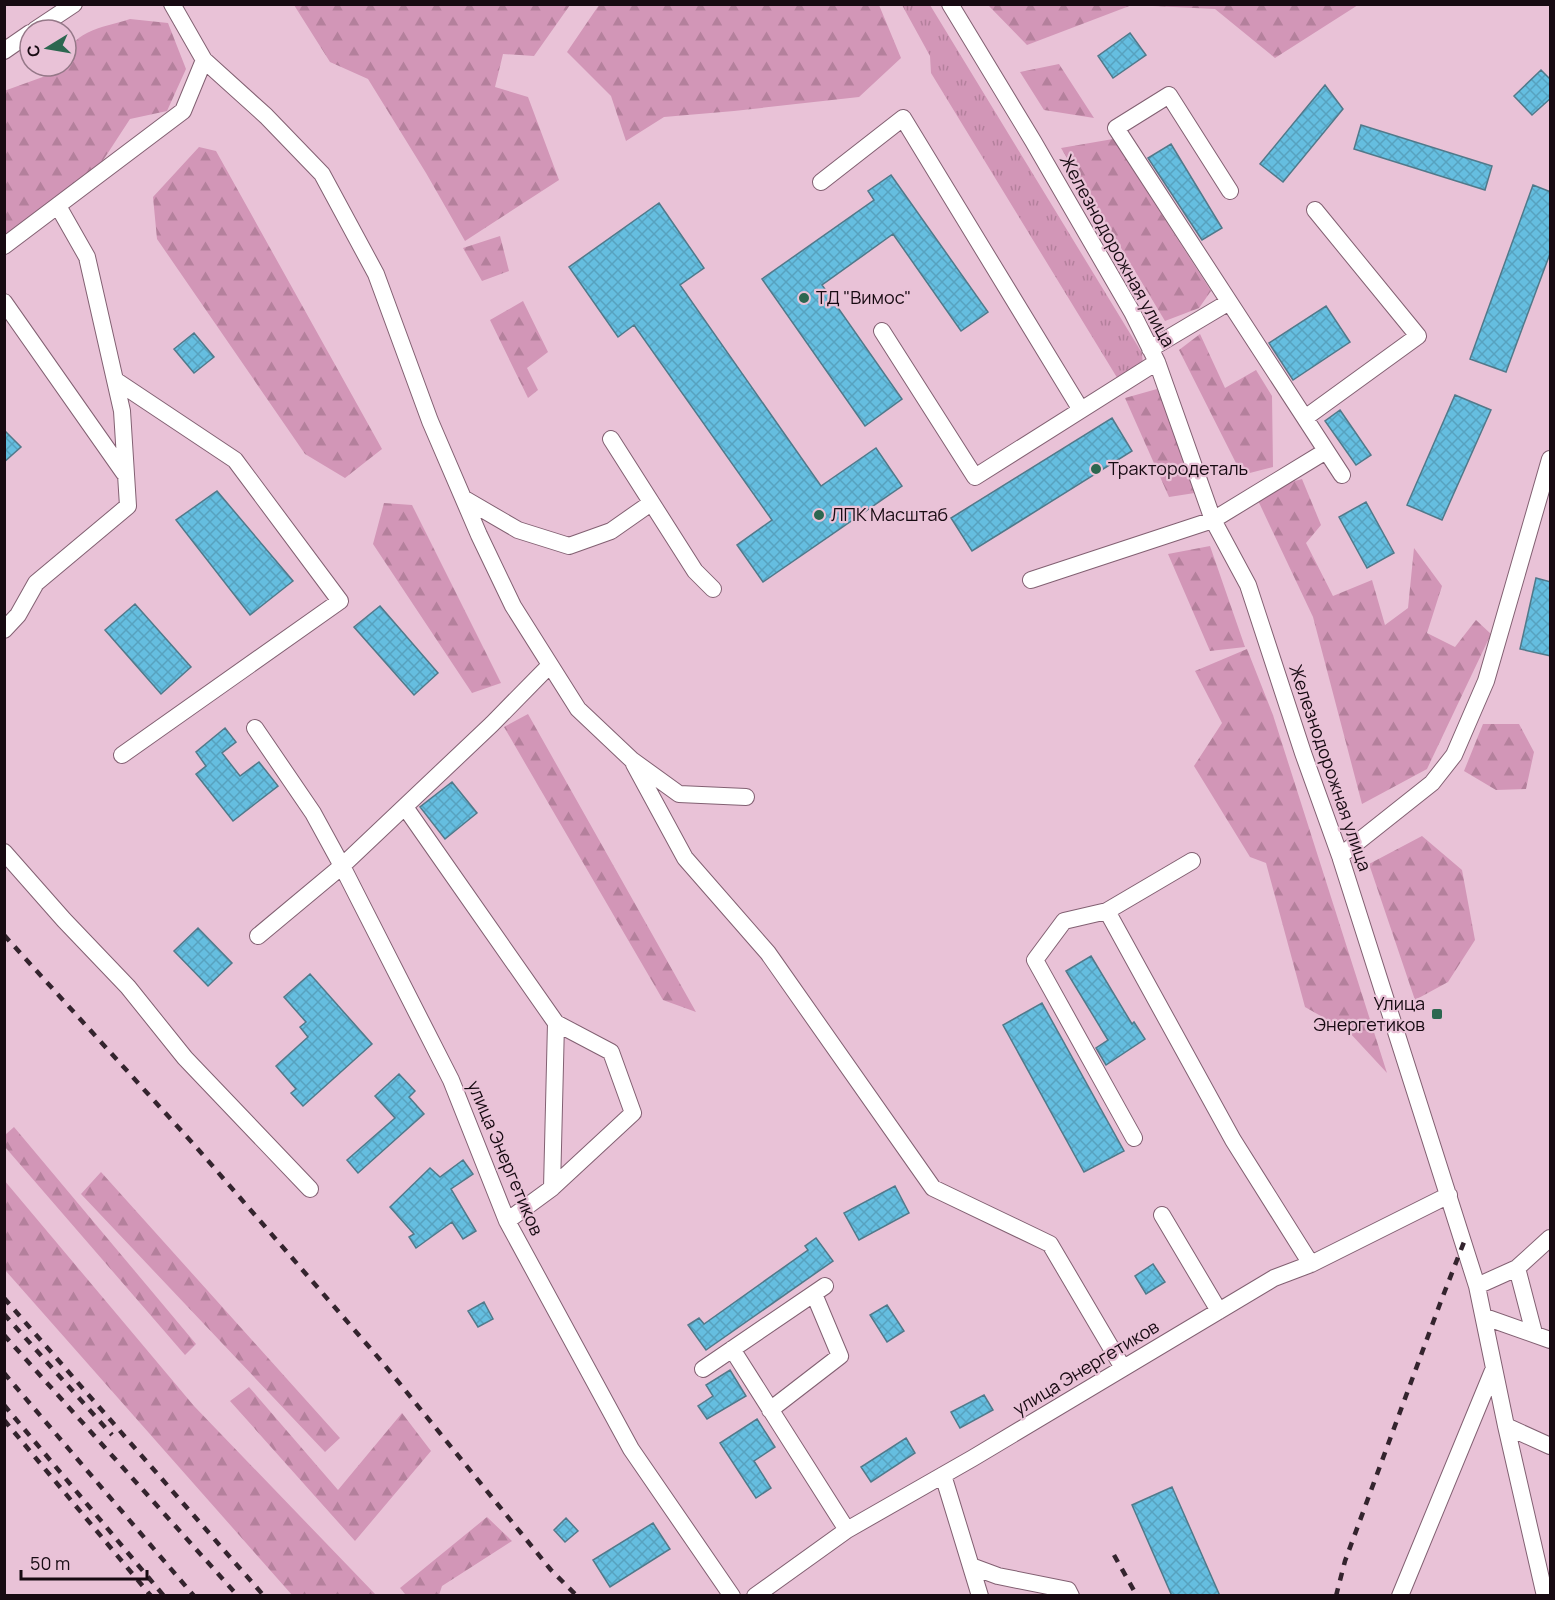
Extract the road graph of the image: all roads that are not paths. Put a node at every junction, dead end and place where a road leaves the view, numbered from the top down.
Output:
1 (74, 4) edge
2 (172, 4) edge
3 (950, 4) edge
4 (53, 18) edge
5 (18, 41) edge
6 (4, 51) edge
7 (204, 60) junction
8 (821, 182) dead end
9 (1230, 191) dead end
10 (58, 206) junction
11 (1315, 210) dead end
12 (4, 246) edge
13 (4, 302) edge
14 (1229, 302) junction
15 (882, 331) dead end
16 (1154, 355) junction
17 (115, 380) junction
18 (1081, 410) junction
19 (1305, 418) junction
20 (611, 439) dead end
21 (1326, 451) junction
22 (1551, 459) edge
23 (126, 475) junction
24 (1342, 475) dead end
25 (464, 498) junction
26 (651, 503) junction
27 (1213, 520) junction
28 (1031, 580) dead end
29 (713, 589) dead end
30 (4, 630) edge
31 (550, 665) junction
32 (255, 728) dead end
33 (122, 755) dead end
34 (632, 760) junction
35 (746, 797) dead end
36 (405, 807) junction
37 (4, 852) edge
38 (1340, 856) junction
39 (1192, 861) dead end
40 (342, 866) junction
41 (1107, 911) junction
42 (258, 936) dead end
43 (556, 1023) junction
44 (1134, 1138) dead end
45 (552, 1188) junction
46 (310, 1189) dead end
47 (1449, 1195) junction
48 (1162, 1215) dead end
49 (507, 1221) junction
50 (1551, 1238) edge
51 (1311, 1264) junction
52 (1517, 1268) junction
53 (1478, 1286) junction
54 (1219, 1311) junction
55 (1485, 1317) junction
56 (1534, 1333) junction
57 (1551, 1340) edge
58 (732, 1349) junction
59 (1494, 1367) junction
60 (1123, 1368) junction
61 (703, 1369) dead end
62 (770, 1410) junction
63 (1506, 1426) junction
64 (1551, 1446) edge
65 (943, 1475) junction
66 (846, 1530) junction
67 (971, 1566) junction
68 (763, 1593) edge
69 (732, 1596) edge
70 (980, 1596) edge
71 (1071, 1596) edge
72 (1400, 1596) edge
73 (1545, 1596) edge

1 - 4 street
2 - 7 street
3 - 16 street, Железнодорожная улица
5 - 6 street
7 - 10 street
7 - 25 street
8 - 18 street
9 - 14 street
10 - 12 street
10 - 17 street
11 - 19 street
13 - 23 street
14 - 16 street
14 - 19 street
15 - 18 street
16 - 18 street
16 - 27 street, Железнодорожная улица
17 - 23 street
17 - 33 street
19 - 21 street
20 - 26 street
21 - 24 street
21 - 27 street
22 - 38 street
23 - 30 street
25 - 26 street
25 - 31 street
26 - 29 street
27 - 28 street
27 - 38 street, Железнодорожная улица
31 - 34 street
31 - 36 street
32 - 40 street, улица Энергетиков
34 - 35 street
34 - 60 street
36 - 40 street
36 - 43 street
37 - 46 street
38 - 47 street, Железнодорожная улица
39 - 41 street
40 - 42 street
40 - 49 street, улица Энергетиков
41 - 44 street
41 - 51 street
43 - 45 street
43 - 45 street
45 - 49 street
47 - 51 street, улица Энергетиков
47 - 53 street, Железнодорожная улица
48 - 54 street
49 - 69 street, улица Энергетиков
50 - 52 street
51 - 54 street, улица Энергетиков
52 - 53 street
52 - 56 street
53 - 55 street, Железнодорожная улица
54 - 60 street, улица Энергетиков
55 - 56 street
55 - 59 street, Железнодорожная улица
56 - 57 street
58 - 61 street
58 - 62 street
58 - 62 street
59 - 63 street, Железнодорожная улица
59 - 72 street
60 - 65 street, улица Энергетиков
62 - 66 street
63 - 64 street
63 - 73 street, Железнодорожная улица
65 - 66 street, улица Энергетиков
65 - 67 street
66 - 68 street, улица Энергетиков
67 - 70 street
67 - 71 street

